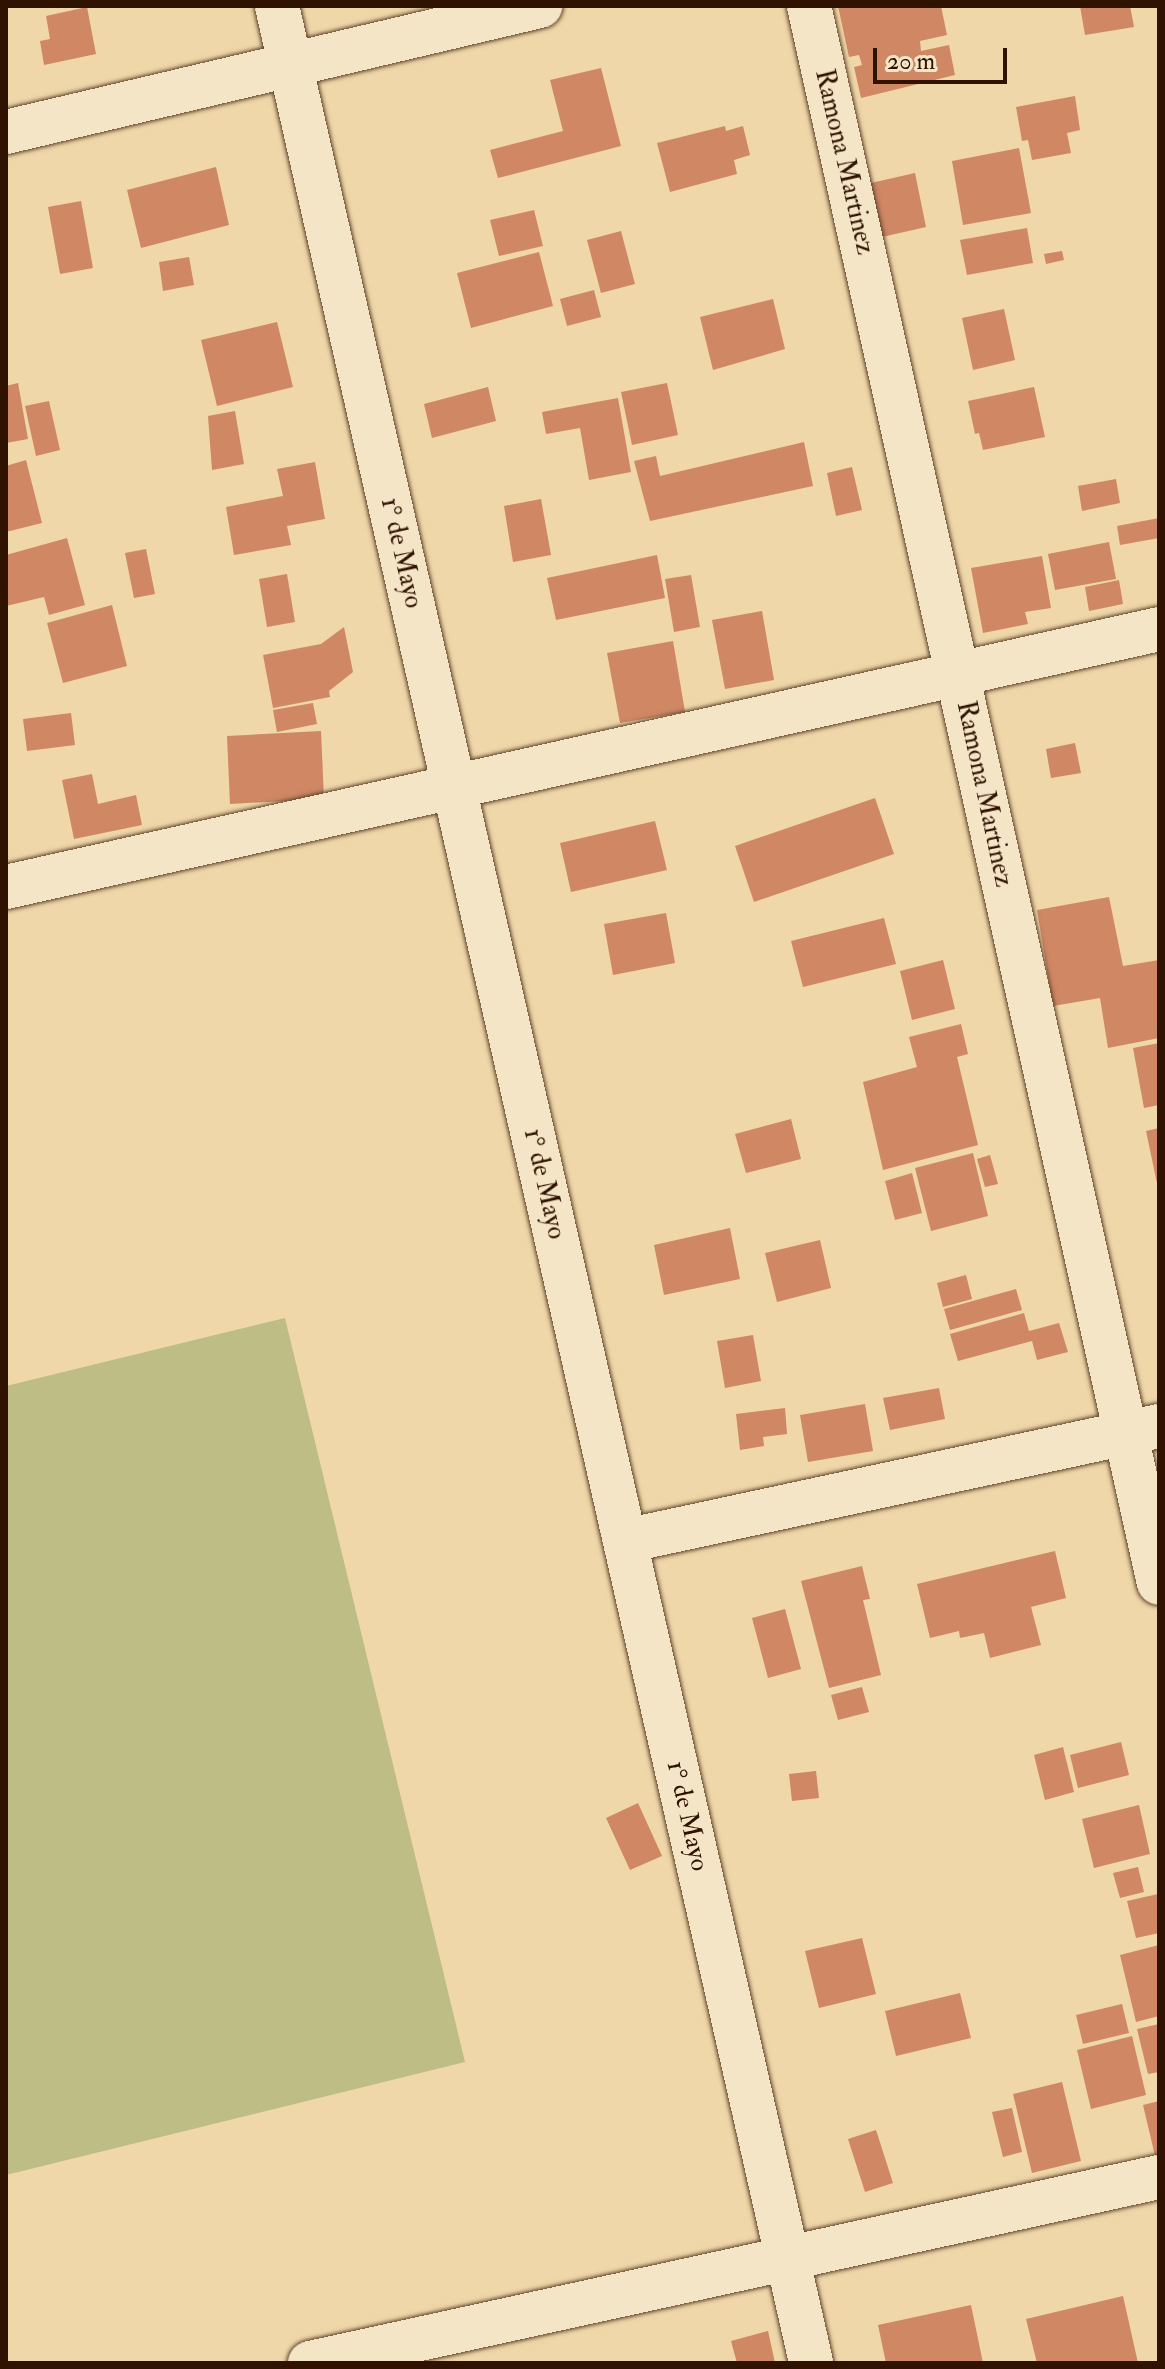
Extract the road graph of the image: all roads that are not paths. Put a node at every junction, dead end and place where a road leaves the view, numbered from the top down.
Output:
1 (277, 6) edge
2 (540, 6) edge
3 (809, 6) edge
4 (290, 65) junction
5 (6, 132) edge
6 (1159, 629) edge
7 (958, 674) junction
8 (454, 786) junction
9 (6, 887) edge
10 (1142, 1430) edge
11 (625, 1541) junction
12 (1159, 1583) edge
13 (1159, 2177) edge
14 (787, 2258) junction
15 (310, 2363) edge
16 (811, 2363) edge

1 - 4 street, 1° de Mayo
2 - 4 street
3 - 7 street, Ramona Martinez
4 - 5 street
4 - 8 street, 1° de Mayo
6 - 7 street
7 - 8 street
7 - 10 street, Ramona Martinez
8 - 9 street
8 - 11 street, 1° de Mayo
10 - 11 street
10 - 12 street, Ramona Martinez
11 - 14 street, 1° de Mayo
13 - 14 street
14 - 15 street
14 - 16 street, 1° de Mayo

